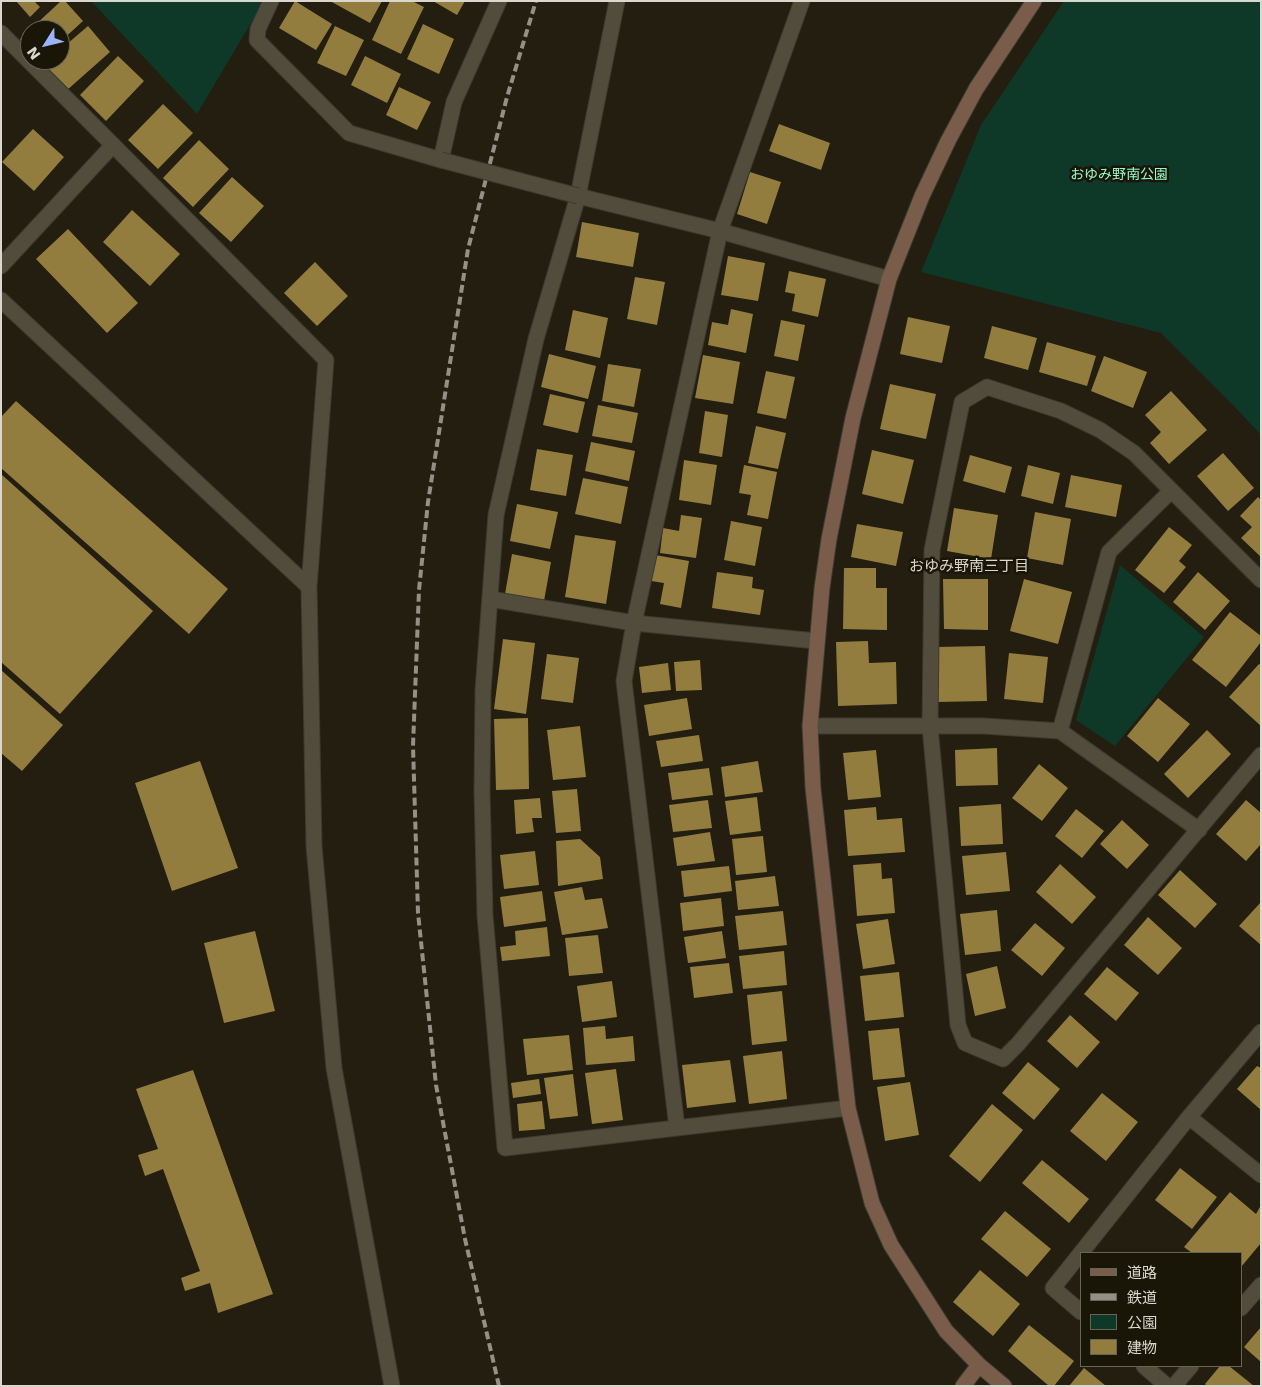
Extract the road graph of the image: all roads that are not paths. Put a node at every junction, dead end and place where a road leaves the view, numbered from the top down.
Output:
1 (272, 1) edge
2 (499, 1) edge
3 (617, 1) edge
4 (802, 1) edge
5 (1034, 1) edge
6 (1, 33) edge
7 (113, 145) junction
8 (441, 160) junction
9 (578, 196) junction
10 (720, 231) junction
11 (1, 266) edge
12 (889, 279) junction
13 (1, 300) edge
14 (1171, 491) junction
15 (1261, 580) edge
16 (309, 587) junction
17 (490, 599) junction
18 (634, 623) junction
19 (816, 641) junction
20 (810, 726) junction
21 (930, 727) junction
22 (1060, 731) junction
23 (1261, 755) edge
24 (1199, 830) junction
25 (1261, 1032) edge
26 (848, 1108) junction
27 (1189, 1117) junction
28 (678, 1128) junction
29 (1261, 1175) edge
30 (1081, 1252) edge
31 (1080, 1253) edge
32 (1261, 1285) edge
33 (1242, 1307) edge
34 (1080, 1311) edge
35 (980, 1366) junction
36 (1145, 1367) edge
37 (1190, 1367) edge
38 (392, 1386) edge
39 (962, 1386) edge
40 (1004, 1386) edge
41 (1167, 1386) edge
42 (1174, 1386) edge

1 - 8 street
2 - 8 street
3 - 9 street
4 - 10 street
5 - 12 street
6 - 7 street
7 - 11 street
7 - 16 street
8 - 9 street, bridge
9 - 10 street
9 - 17 street
10 - 12 street
10 - 18 street
12 - 19 street
13 - 16 street
14 - 15 street
14 - 21 street
14 - 22 street
16 - 38 street
17 - 18 street
17 - 28 street
18 - 19 street
18 - 28 street
19 - 20 street
20 - 21 street
20 - 26 street
21 - 22 street
21 - 24 street
22 - 24 street
23 - 24 street
25 - 27 street
26 - 28 street
26 - 35 street
27 - 29 street
27 - 30 street
31 - 34 street
32 - 33 street
35 - 39 street
35 - 40 street
36 - 41 street
37 - 42 street

